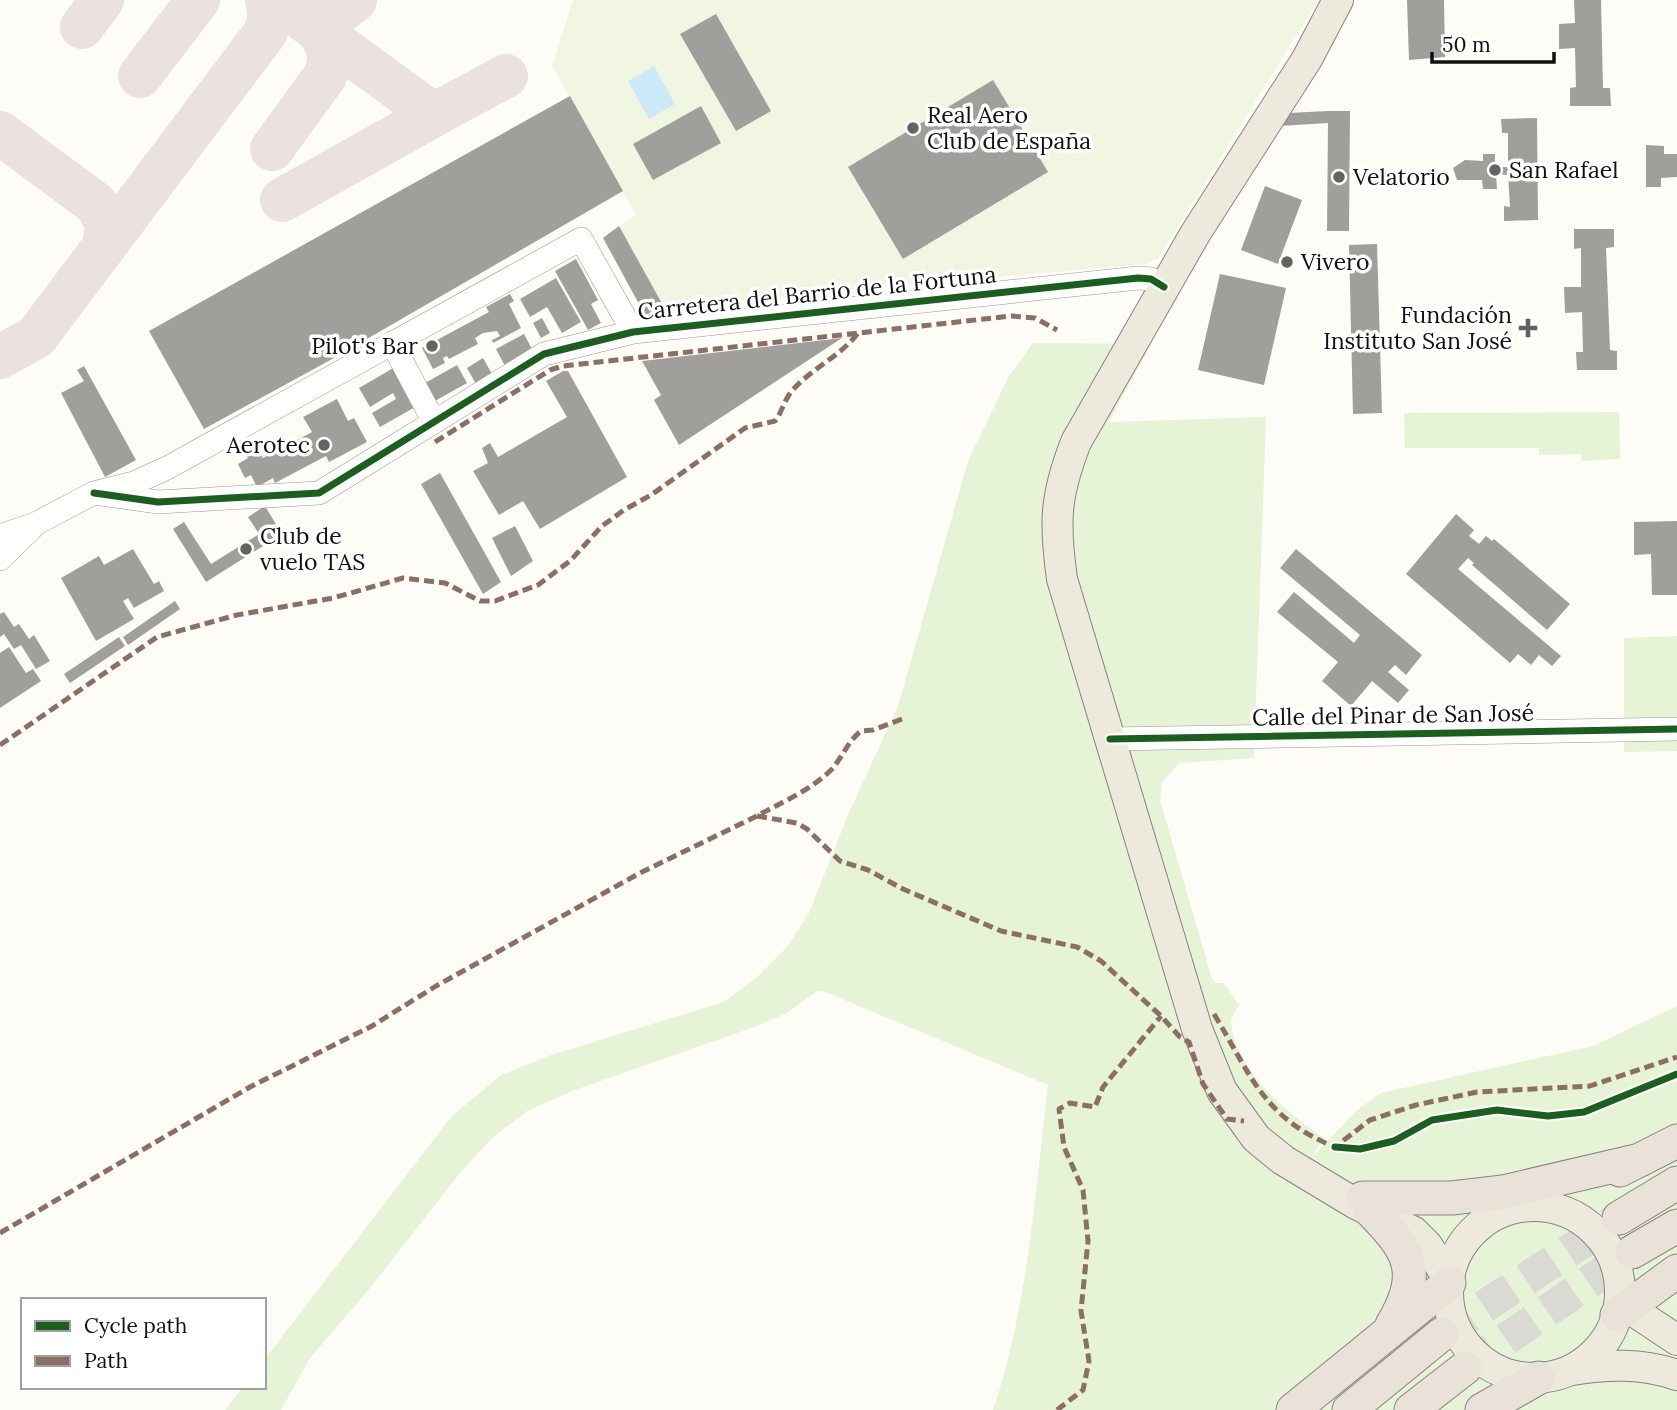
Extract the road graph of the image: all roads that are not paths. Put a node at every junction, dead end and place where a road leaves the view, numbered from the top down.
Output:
1 (1338, 0) edge
2 (1164, 287) junction
3 (633, 332) junction
4 (392, 343) junction
5 (434, 422) junction
6 (167, 468) junction
7 (134, 491) junction
8 (178, 501) junction
9 (36, 524) junction
10 (0, 536) edge
11 (0, 559) edge
12 (1677, 729) edge
13 (1110, 739) junction
14 (1677, 1142) edge
15 (1640, 1160) junction
16 (1677, 1183) edge
17 (1366, 1204) junction
18 (1543, 1206) junction
19 (1506, 1211) junction
20 (1619, 1218) tunnel mouth
21 (1677, 1226) edge
22 (1632, 1252) tunnel mouth
23 (1677, 1271) edge
24 (1449, 1282) junction
25 (1621, 1308) junction
26 (1389, 1329) junction
27 (1442, 1334) tunnel mouth
28 (1677, 1340) edge
29 (1465, 1368) tunnel mouth
30 (1553, 1375) junction
31 (1677, 1375) edge
32 (1293, 1410) edge
33 (1349, 1410) edge
34 (1411, 1410) edge
35 (1482, 1410) edge

1 - 2 main road
2 - 3 street, Carretera del Barrio de la Fortuna
2 - 13 main road
3 - 4 street, Carretera del Barrio de la Fortuna
3 - 5 street, Carretera del Barrio de la Fortuna
4 - 5 street
4 - 6 street, Carretera del Barrio de la Fortuna
5 - 8 street, Carretera del Barrio de la Fortuna
6 - 7 street, Carretera del Barrio de la Fortuna
6 - 8 street
7 - 8 street, Carretera del Barrio de la Fortuna
7 - 9 street, Carretera del Barrio de la Fortuna
9 - 10 street, Carretera del Barrio de la Fortuna
9 - 11 street, Carretera del Barrio de la Fortuna
12 - 13 street, Calle del Pinar de San José
13 - 17 main road
14 - 15 highway
15 - 17 highway
15 - 18 highway
16 - 20 highway
17 - 19 main road
17 - 24 main road
17 - 26 highway
18 - 19 main road
18 - 25 main road
19 - 24 main road
21 - 22 highway
23 - 25 highway
24 - 26 highway
24 - 30 main road
25 - 28 main road
25 - 30 main road
26 - 32 highway
27 - 33 highway
29 - 34 highway
30 - 31 main road
30 - 35 highway

